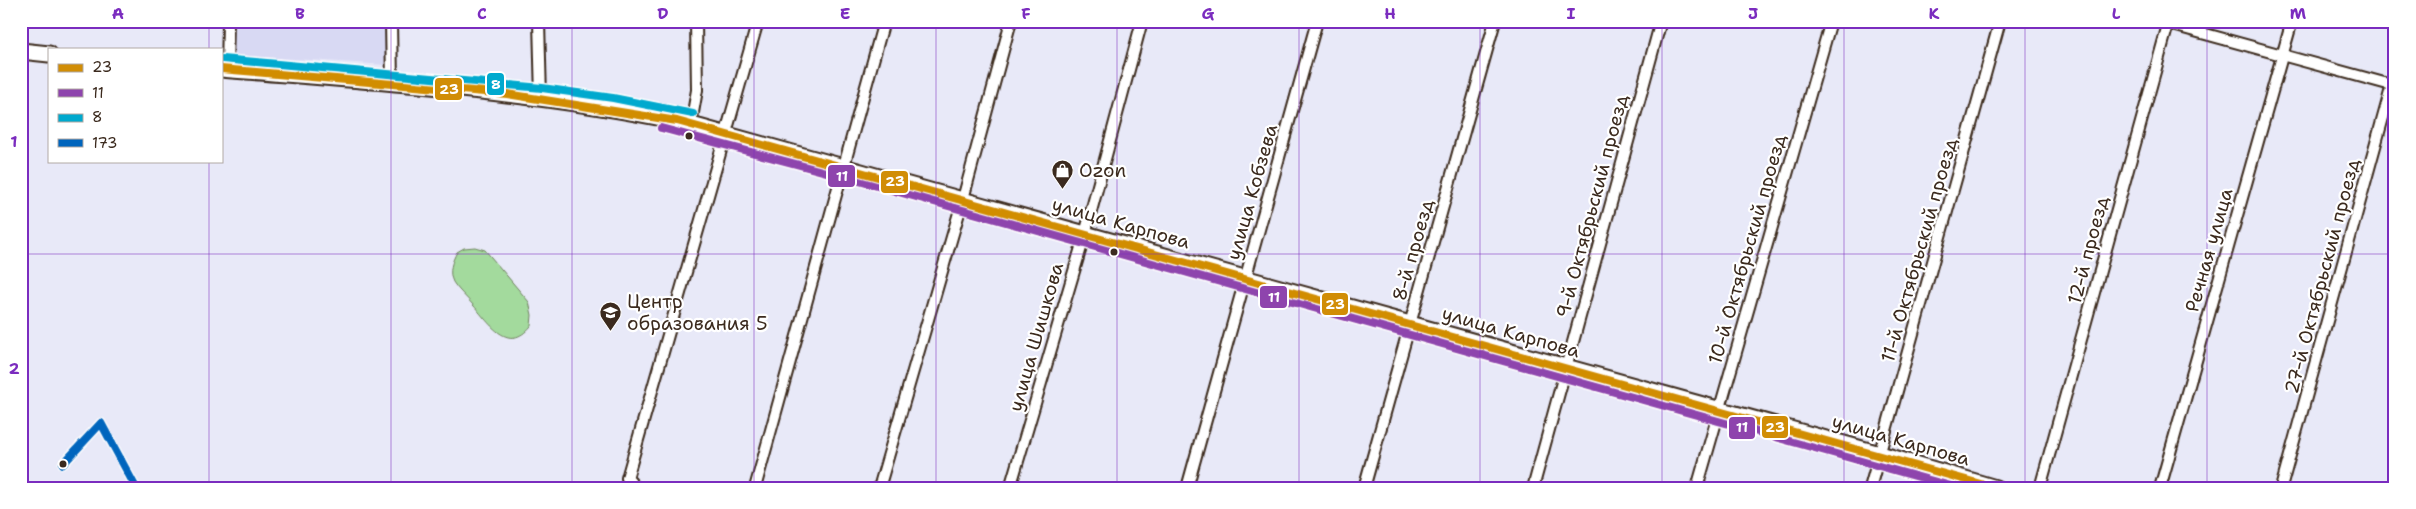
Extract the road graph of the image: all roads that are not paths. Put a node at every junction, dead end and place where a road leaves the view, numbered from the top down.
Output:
1 (228, 21) edge
2 (391, 21) edge
3 (539, 21) edge
4 (696, 21) edge
5 (758, 21) edge
6 (884, 21) edge
7 (1011, 21) edge
8 (1142, 21) edge
9 (1317, 21) edge
10 (1495, 21) edge
11 (1661, 21) edge
12 (1831, 21) edge
13 (2000, 21) edge
14 (2292, 21) edge
15 (2165, 22) edge
16 (21, 51) edge
17 (48, 54) edge
18 (2282, 55) junction
19 (224, 69) edge
20 (2395, 74) edge
21 (392, 84) junction
22 (2393, 86) edge
23 (541, 98) junction
24 (691, 124) junction
25 (728, 133) junction
26 (844, 166) junction
27 (963, 199) junction
28 (1085, 234) junction
29 (1246, 278) junction
30 (1411, 324) junction
31 (1565, 368) junction
32 (1719, 410) junction
33 (1880, 454) junction
34 (636, 488) edge
35 (755, 488) edge
36 (879, 488) edge
37 (1010, 488) edge
38 (1187, 488) edge
39 (1364, 488) edge
40 (1534, 488) edge
41 (1697, 488) edge
42 (1870, 488) edge
43 (1996, 488) edge
44 (2040, 488) edge
45 (2160, 488) edge
46 (2281, 488) edge

1 - 19 street
2 - 21 street
3 - 23 street
4 - 24 street
5 - 25 street
6 - 26 street
7 - 27 street
8 - 28 street, улица Шишкова
9 - 29 street, улица Кобзева
10 - 30 street, 8-й проезд
11 - 31 street, 9-й Октябрьский проезд
12 - 32 street, 10-й Октябрьский проезд
13 - 33 street, 11-й Октябрьский проезд
14 - 18 street, Речная улица
15 - 18 street
15 - 44 street, 12-й проезд
16 - 17 main road
18 - 22 street
18 - 45 street, Речная улица
19 - 21 main road, улица Карпова
20 - 22 street, 27-й Октябрьский проезд
21 - 23 main road, улица Карпова
22 - 46 street, 27-й Октябрьский проезд
23 - 24 main road, улица Карпова
24 - 25 main road, улица Карпова
25 - 26 main road, улица Карпова
25 - 34 street
26 - 27 main road, улица Карпова
26 - 35 street
27 - 28 main road, улица Карпова
27 - 36 street
28 - 29 main road, улица Карпова
28 - 37 street, улица Шишкова
29 - 30 main road, улица Карпова
29 - 38 street, улица Кобзева
30 - 31 main road, улица Карпова
30 - 39 street, 8-й проезд
31 - 32 main road, улица Карпова
31 - 40 street, 9-й Октябрьский проезд
32 - 33 main road, улица Карпова
32 - 41 street, 10-й Октябрьский проезд
33 - 42 street, 11-й Октябрьский проезд
33 - 43 main road, улица Карпова

